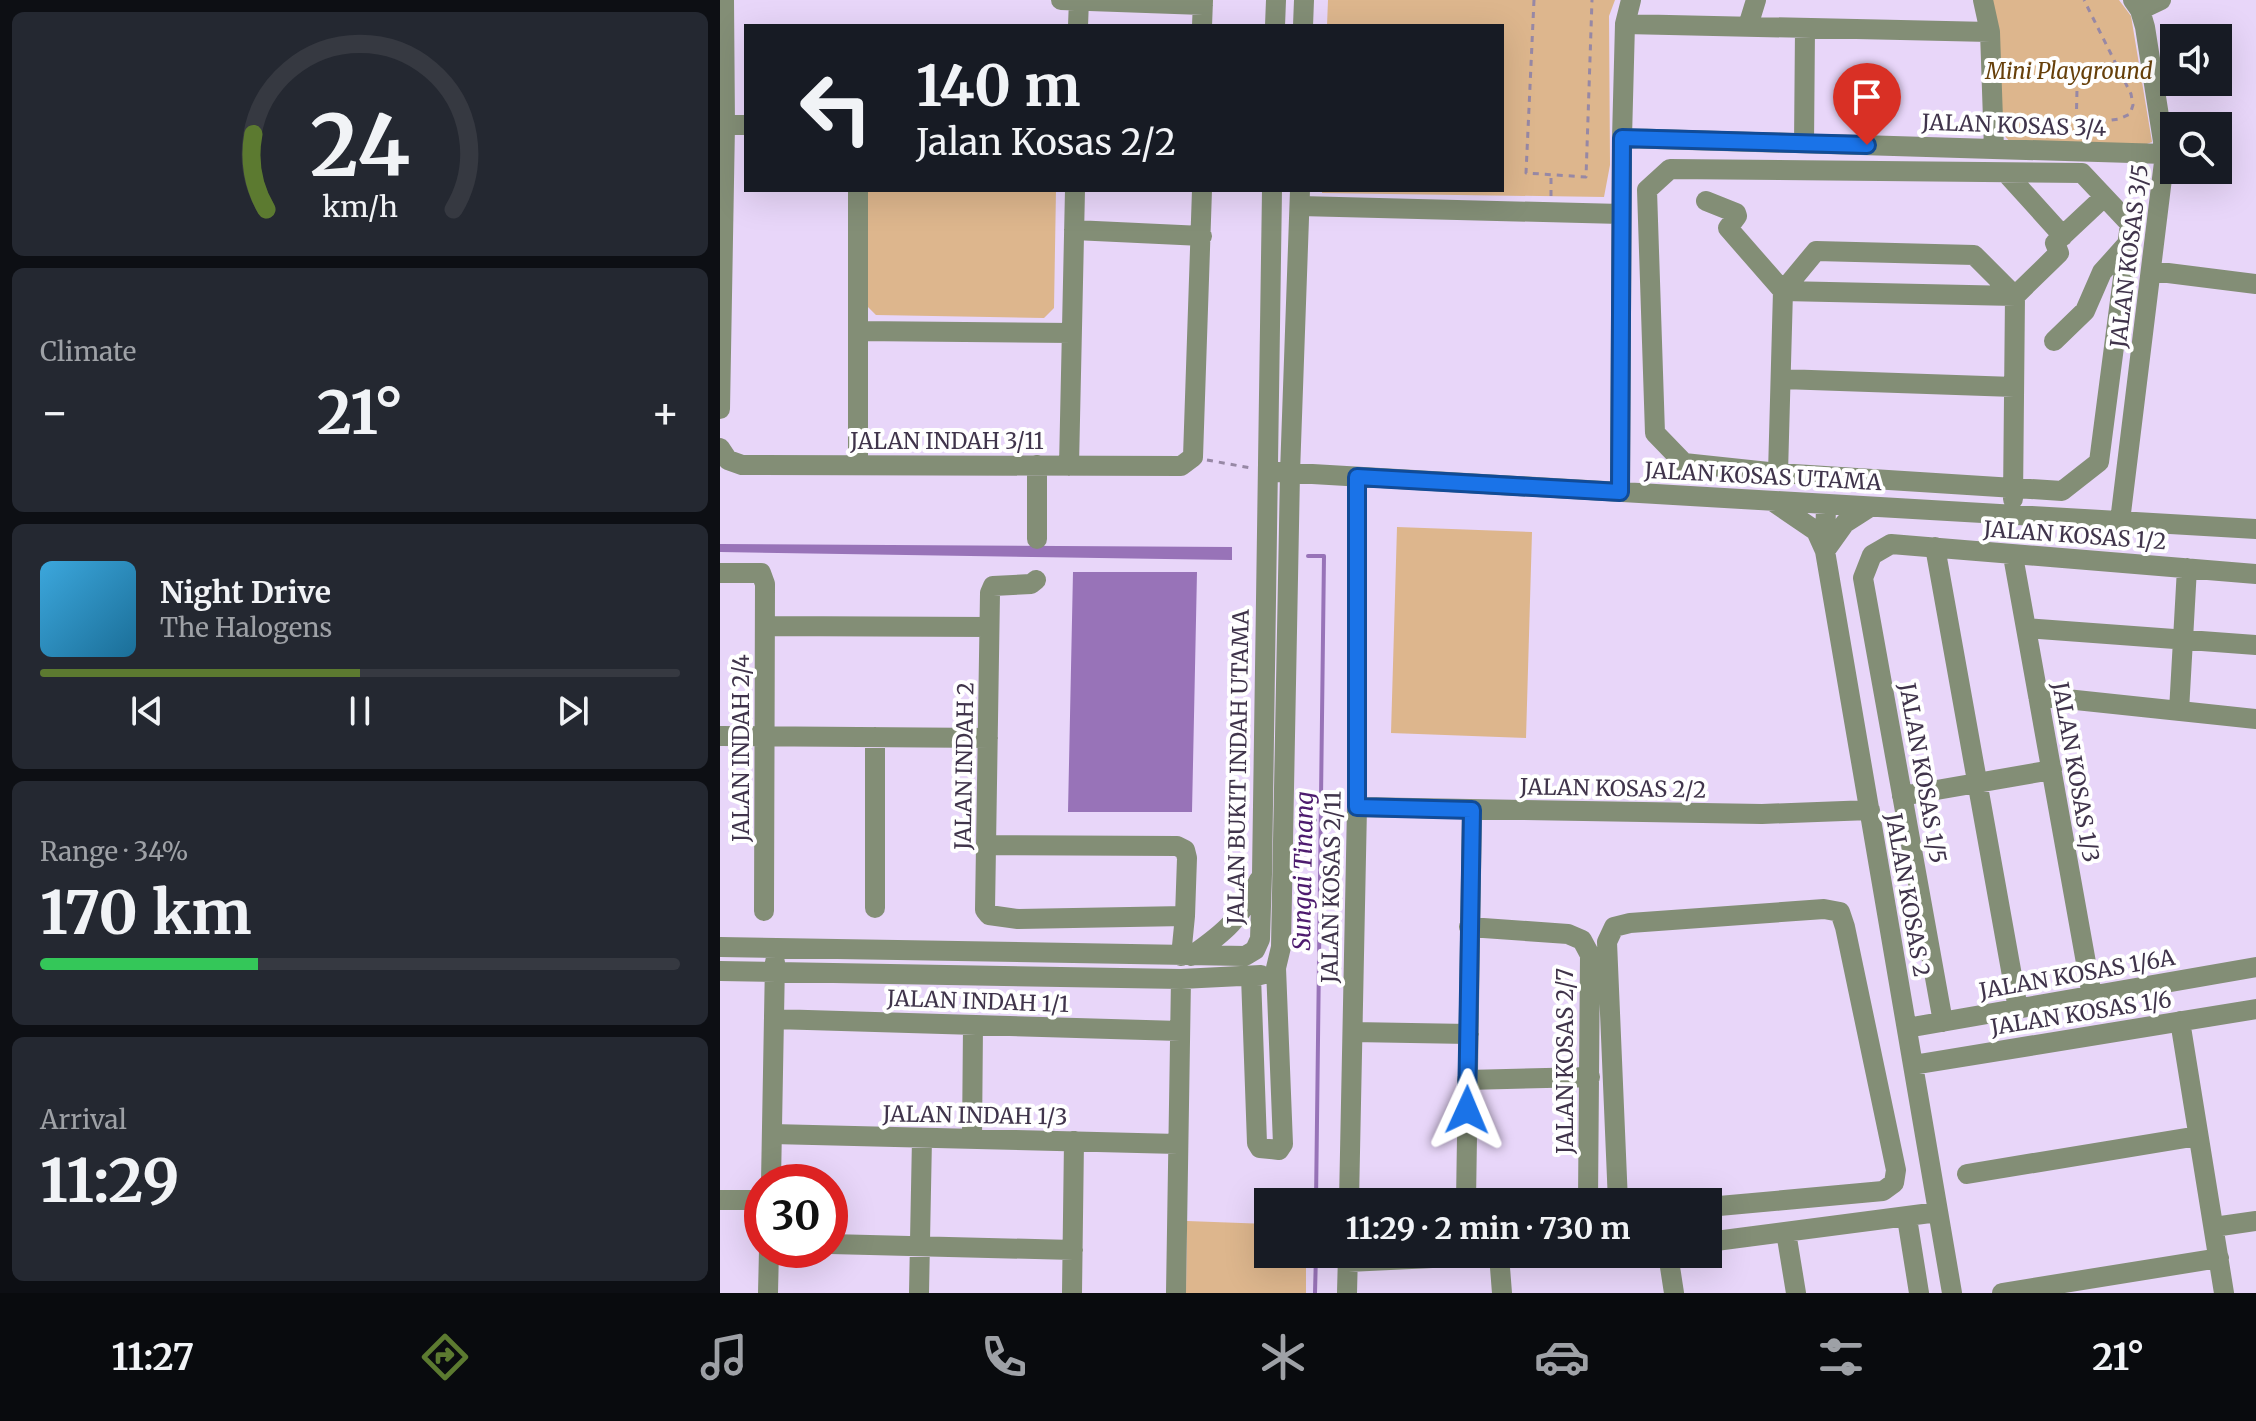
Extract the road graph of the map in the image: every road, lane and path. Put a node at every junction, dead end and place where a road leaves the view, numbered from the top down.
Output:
1 (724, 0) edge
2 (1061, 0) edge
3 (1079, 0) edge
4 (1276, 0) edge
5 (1304, 0) edge
6 (1534, 0) edge
7 (1592, 0) edge
8 (1631, 0) edge
9 (1756, 0) edge
10 (1983, 0) edge
11 (2084, 0) edge
12 (2161, 0) edge
13 (2137, 5) edge
14 (1203, 10) edge
15 (1078, 24) edge
16 (1275, 24) edge
17 (1303, 24) edge
18 (1625, 24) junction
19 (1748, 26) junction
20 (1805, 29) junction
21 (1990, 32) junction
22 (2135, 62) dead end
23 (2120, 69) junction
24 (736, 125) edge
25 (2076, 125) junction
26 (2160, 127) edge
27 (2075, 135) dead end
28 (1622, 138) junction
29 (1804, 144) junction
30 (1994, 149) junction
31 (2160, 154) edge
32 (2006, 173) junction
33 (1551, 175) junction
34 (2162, 184) edge
35 (858, 192) edge
36 (1075, 192) edge
37 (1202, 192) edge
38 (1272, 192) edge
39 (2104, 197) junction
40 (1300, 198) edge
41 (1706, 201) dead end
42 (1550, 211) junction
43 (1621, 214) junction
44 (1074, 230) junction
45 (1202, 236) junction
46 (2063, 236) junction
47 (2128, 243) junction
48 (2152, 271) junction
49 (2256, 284) edge
50 (1783, 291) junction
51 (2015, 296) junction
52 (858, 331) junction
53 (1072, 333) junction
54 (2054, 341) dead end
55 (1782, 379) junction
56 (2014, 387) junction
57 (720, 409) edge
58 (720, 448) edge
59 (1187, 461) junction
60 (858, 464) junction
61 (1037, 465) junction
62 (1069, 466) junction
63 (1266, 472) junction
64 (1290, 473) junction
65 (1778, 473) junction
66 (1357, 477) junction
67 (2013, 488) junction
68 (1620, 492) junction
69 (1772, 501) junction
70 (1826, 504) junction
71 (1870, 507) junction
72 (2013, 515) junction
73 (2120, 521) junction
74 (2256, 529) edge
75 (1037, 539) dead end
76 (1891, 544) joint
77 (1935, 547) junction
78 (1825, 551) junction
79 (2013, 556) junction
80 (2187, 568) junction
81 (720, 573) edge
82 (2256, 574) edge
83 (1036, 580) dead end
84 (765, 626) junction
85 (989, 627) junction
86 (2026, 628) junction
87 (2182, 640) junction
88 (2256, 645) edge
89 (2038, 696) junction
90 (2179, 711) junction
91 (2256, 719) edge
92 (720, 736) edge
93 (765, 736) junction
94 (875, 737) junction
95 (988, 738) junction
96 (2052, 770) junction
97 (1977, 783) junction
98 (1902, 796) junction
99 (1357, 807) junction
100 (1472, 810) junction
101 (1870, 810) junction
102 (1297, 818) dead end
103 (1340, 822) dead end
104 (987, 845) junction
105 (1262, 874) junction
106 (875, 908) dead end
107 (764, 911) dead end
108 (1185, 916) junction
109 (1018, 919) junction
110 (1469, 927) junction
111 (720, 947) edge
112 (775, 948) junction
113 (1018, 953) junction
114 (1186, 956) junction
115 (2256, 967) edge
116 (1276, 968) junction
117 (720, 971) edge
118 (775, 973) junction
119 (1018, 975) junction
120 (1251, 976) junction
121 (1181, 979) junction
122 (2092, 996) junction
123 (2018, 1009) junction
124 (2256, 1009) edge
125 (1942, 1015) junction
126 (774, 1019) junction
127 (2180, 1021) junction
128 (1906, 1022) junction
129 (973, 1025) junction
130 (1180, 1031) junction
131 (1353, 1032) junction
132 (1469, 1034) junction
133 (1913, 1065) junction
134 (1590, 1077) junction
135 (1467, 1080) junction
136 (772, 1134) junction
137 (2198, 1136) junction
138 (922, 1138) junction
139 (972, 1139) junction
140 (1074, 1141) junction
141 (1178, 1144) junction
142 (771, 1164) edge
143 (1967, 1174) dead end
144 (1349, 1188) edge
145 (1466, 1188) edge
146 (1588, 1188) edge
147 (1617, 1188) edge
148 (720, 1200) edge
149 (744, 1200) edge
150 (1793, 1200) junction
151 (1722, 1206) edge
152 (1938, 1212) junction
153 (1907, 1218) junction
154 (2256, 1221) edge
155 (2214, 1227) junction
156 (1792, 1231) junction
157 (1722, 1240) edge
158 (848, 1244) edge
159 (920, 1246) junction
160 (1073, 1250) junction
161 (2219, 1258) junction
162 (769, 1268) edge
163 (1348, 1268) edge
164 (1500, 1268) edge
165 (1670, 1268) edge
166 (768, 1293) edge
167 (919, 1293) edge
168 (1072, 1293) edge
169 (1176, 1293) edge
170 (1347, 1293) edge
171 (1502, 1293) edge
172 (1674, 1293) edge
173 (1796, 1293) edge
174 (1919, 1293) edge
175 (1952, 1293) edge
176 (2002, 1293) edge
177 (2224, 1293) edge

1 - 24 street
2 - 3 street
3 - 14 street
3 - 15 street
4 - 16 street
5 - 17 street
6 - 33 path
7 - 33 path
8 - 18 street
9 - 19 street
10 - 21 street
11 - 23 path
12 - 13 street
13 - 26 street, JALAN KOSAS 3/5
18 - 19 street
18 - 28 street
19 - 20 street
20 - 21 street
20 - 29 street
21 - 30 street
22 - 23 path
23 - 25 path
23 - 25 path
24 - 57 street
25 - 27 path
28 - 29 street, JALAN KOSAS 3/4
28 - 43 street
29 - 30 street, JALAN KOSAS 3/4
30 - 31 street, JALAN KOSAS 3/4
32 - 39 street
32 - 46 street
32 - 65 street
33 - 42 path
34 - 48 street, JALAN KOSAS 3/5
35 - 52 street
36 - 44 street
37 - 45 street
38 - 63 street, JALAN BUKIT INDAH UTAMA
39 - 46 street
39 - 47 street
40 - 42 street
40 - 64 street, JALAN BUKIT INDAH UTAMA
41 - 50 street
42 - 43 street
43 - 68 street
44 - 45 street
44 - 53 street
45 - 59 street
46 - 51 street
47 - 54 street
47 - 67 street
48 - 49 street
48 - 73 street, JALAN KOSAS 3/5
50 - 51 street
50 - 51 street
50 - 55 street
51 - 56 street
52 - 53 street
52 - 60 street
53 - 62 street
55 - 56 street
55 - 65 street
56 - 67 street
58 - 60 street, JALAN INDAH 3/11
59 - 62 street, JALAN INDAH 3/11
59 - 63 path
60 - 61 street, JALAN INDAH 3/11
61 - 62 street, JALAN INDAH 3/11
61 - 75 street
63 - 64 street, JALAN KOSAS UTAMA
63 - 105 street, JALAN BUKIT INDAH UTAMA
64 - 66 street, JALAN KOSAS UTAMA
64 - 116 street, JALAN BUKIT INDAH UTAMA
65 - 67 street
66 - 68 street, JALAN KOSAS UTAMA
66 - 99 street, JALAN KOSAS 2/11
67 - 72 street
68 - 69 street, JALAN KOSAS UTAMA
69 - 70 street, JALAN KOSAS UTAMA
69 - 78 street
70 - 71 street, JALAN KOSAS UTAMA
70 - 78 street, JALAN KOSAS 2
71 - 72 street, JALAN KOSAS UTAMA
71 - 78 street
72 - 73 street, JALAN KOSAS UTAMA
73 - 74 street, JALAN KOSAS UTAMA
76 - 77 street, JALAN KOSAS 1/2
76 - 98 street, JALAN KOSAS 1/5
77 - 79 street, JALAN KOSAS 1/2
77 - 97 street
78 - 101 street, JALAN KOSAS 2
79 - 80 street, JALAN KOSAS 1/2
79 - 86 street, JALAN KOSAS 1/3
80 - 82 street, JALAN KOSAS 1/2
80 - 87 street
81 - 84 street, JALAN INDAH 2/4
83 - 85 street, JALAN INDAH 2
84 - 85 street
84 - 93 street, JALAN INDAH 2/4
85 - 95 street, JALAN INDAH 2
86 - 87 street
86 - 89 street, JALAN KOSAS 1/3
87 - 88 street
87 - 90 street
89 - 90 street
89 - 96 street, JALAN KOSAS 1/3
90 - 91 street
92 - 93 street
93 - 94 street
93 - 107 street, JALAN INDAH 2/4
94 - 95 street
94 - 106 street
95 - 104 street, JALAN INDAH 2
96 - 97 street
96 - 122 street, JALAN KOSAS 1/3
97 - 98 street
97 - 123 street
98 - 125 street, JALAN KOSAS 1/5
99 - 100 street, JALAN KOSAS 2/2
99 - 131 street, JALAN KOSAS 2/11
100 - 101 street, JALAN KOSAS 2/2
100 - 110 street
101 - 128 street, JALAN KOSAS 2
102 - 103 path
104 - 108 street
104 - 109 street, JALAN INDAH 2
105 - 114 street
105 - 114 street, JALAN BUKIT INDAH UTAMA
108 - 109 street
108 - 114 street
109 - 113 street
110 - 132 street
110 - 134 street, JALAN KOSAS 2/7
111 - 112 street, JALAN BUKIT INDAH UTAMA
112 - 113 street, JALAN BUKIT INDAH UTAMA
112 - 118 street
113 - 114 street, JALAN BUKIT INDAH UTAMA
113 - 119 street
115 - 122 street, JALAN KOSAS 1/6A
116 - 120 street
116 - 120 street, JALAN BUKIT INDAH UTAMA
117 - 118 street
118 - 119 street
118 - 126 street
119 - 121 street
120 - 121 street
121 - 130 street
122 - 123 street, JALAN KOSAS 1/6A
123 - 125 street, JALAN KOSAS 1/6A
124 - 127 street, JALAN KOSAS 1/6
125 - 128 street, JALAN KOSAS 1/6A
126 - 129 street, JALAN INDAH 1/1
126 - 136 street
127 - 133 street, JALAN KOSAS 1/6
127 - 137 street
128 - 133 street, JALAN KOSAS 2
129 - 130 street, JALAN INDAH 1/1
129 - 139 street
130 - 141 street
131 - 132 street
131 - 144 street, JALAN KOSAS 2/11
132 - 135 street
133 - 152 street, JALAN KOSAS 2
134 - 135 street
134 - 146 street, JALAN KOSAS 2/7
135 - 145 street
136 - 138 street, JALAN INDAH 1/3
136 - 142 street
137 - 143 street
137 - 155 street
138 - 139 street, JALAN INDAH 1/3
138 - 159 street
139 - 140 street, JALAN INDAH 1/3
140 - 141 street, JALAN INDAH 1/3
140 - 160 street
141 - 169 street
147 - 150 street
148 - 149 street
150 - 151 street
150 - 156 street
152 - 153 street
152 - 175 street, JALAN KOSAS 2
153 - 156 street
153 - 174 street
154 - 155 street
155 - 161 street
156 - 157 street
156 - 173 street
158 - 159 street
159 - 160 street
159 - 167 street
160 - 168 street
161 - 176 street
161 - 177 street
162 - 166 street
163 - 170 street
164 - 171 street
165 - 172 street

